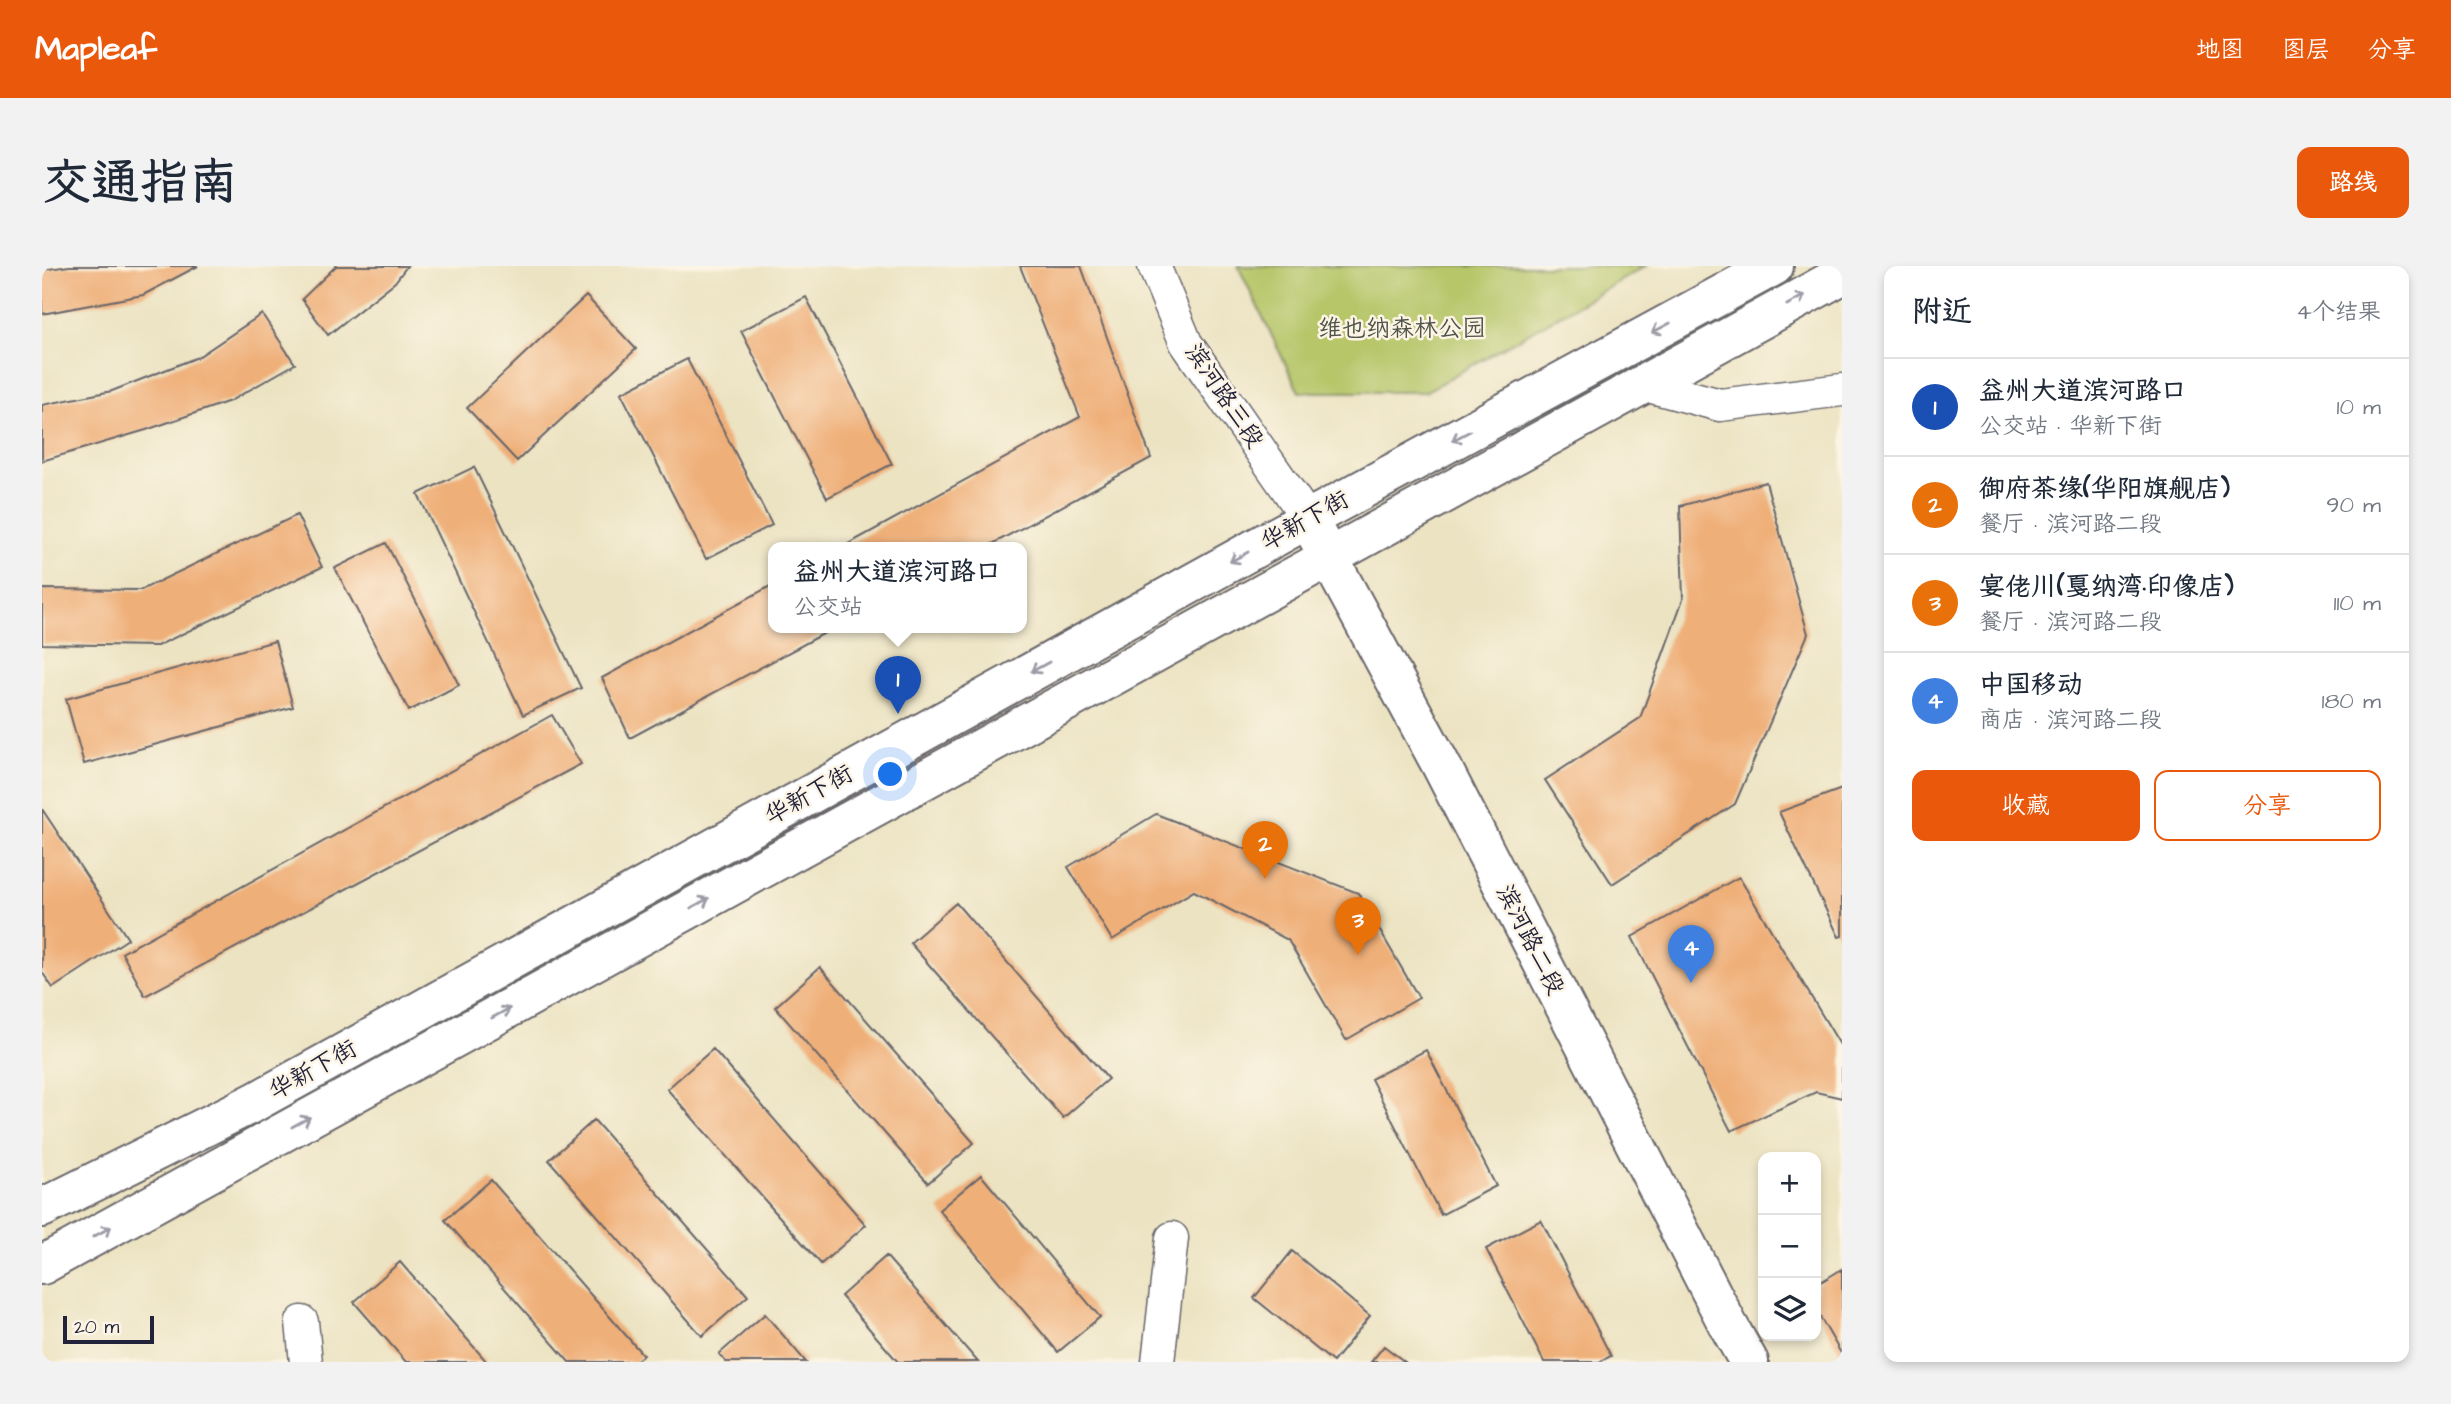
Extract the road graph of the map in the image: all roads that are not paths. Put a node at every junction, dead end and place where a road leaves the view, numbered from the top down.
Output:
1 (1154, 266) edge
2 (1774, 266) edge
3 (1842, 275) edge
4 (1646, 384) junction
5 (1842, 390) edge
6 (1308, 519) junction
7 (1330, 557) junction
8 (42, 1209) edge
9 (1172, 1238) dead end
10 (42, 1265) edge
11 (302, 1322) dead end
12 (306, 1362) edge
13 (1158, 1362) edge
14 (1749, 1362) edge

1 - 6 street, 滨河路三段
2 -> 6 main road, 华新下街
4 -> 3 main road
4 - 5 street
4 - 7 main road
6 - 7 main road, 滨河路二段
6 -> 8 main road, 华新下街
10 -> 7 main road
7 - 14 main road, 滨河路二段
9 - 13 street
11 - 12 street

